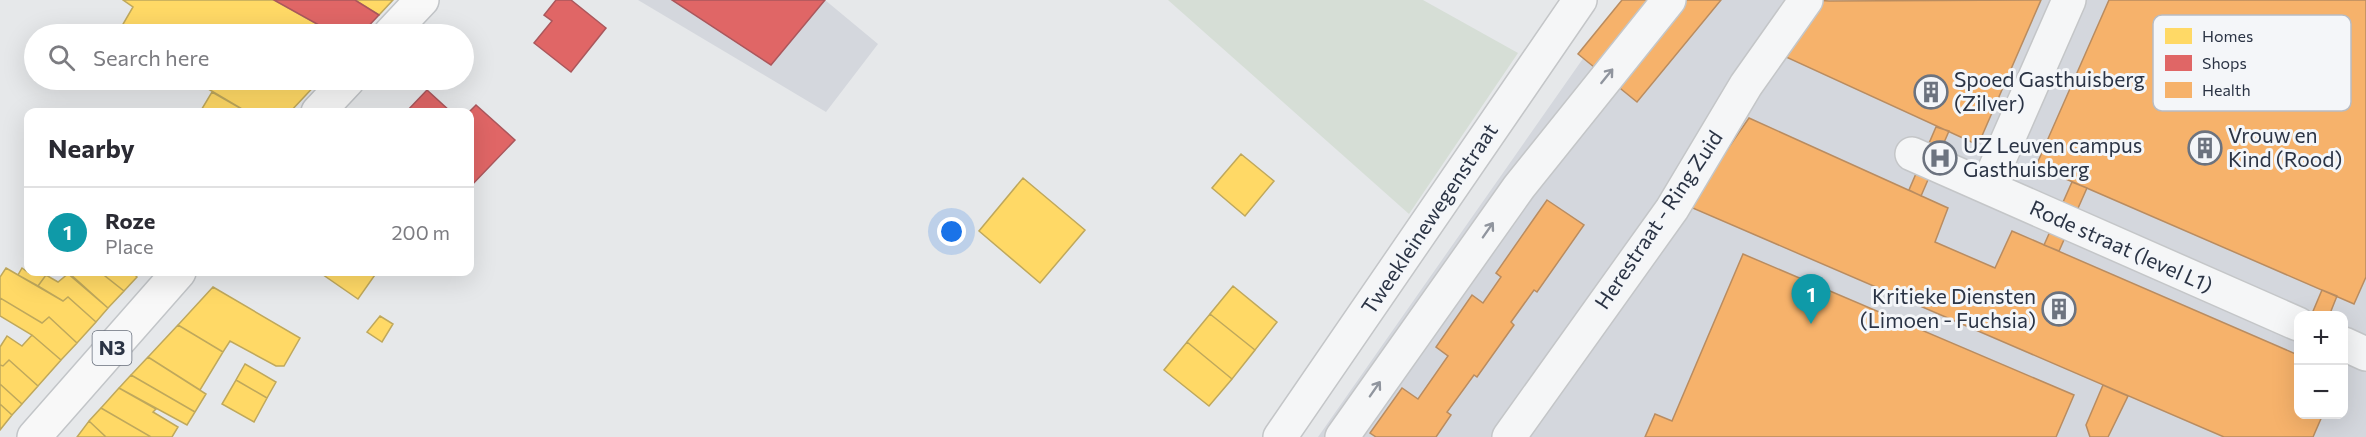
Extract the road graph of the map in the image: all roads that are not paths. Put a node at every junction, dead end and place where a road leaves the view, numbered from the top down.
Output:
1 (422, 0) edge
2 (1580, 0) edge
3 (1669, 0) edge
4 (1806, 0) edge
5 (2069, 0) edge
6 (399, 24) edge
7 (339, 90) edge
8 (322, 108) edge
9 (1912, 154) dead end
10 (1987, 187) junction
11 (175, 276) edge
12 (2294, 322) edge
13 (2348, 346) edge
14 (2366, 354) edge
15 (34, 437) edge
16 (1280, 437) edge
17 (1342, 437) edge
18 (1509, 437) edge

1 - 6 main road
2 - 16 street, Tweekleinewegenstraat
17 -> 3 street
4 - 18 street, Herestraat - Ring Zuid
5 - 10 street
7 - 8 main road
9 - 10 street, Rode straat (level L1)
10 - 12 street, Rode straat (level L1)
11 - 15 main road, N3
13 - 14 street

